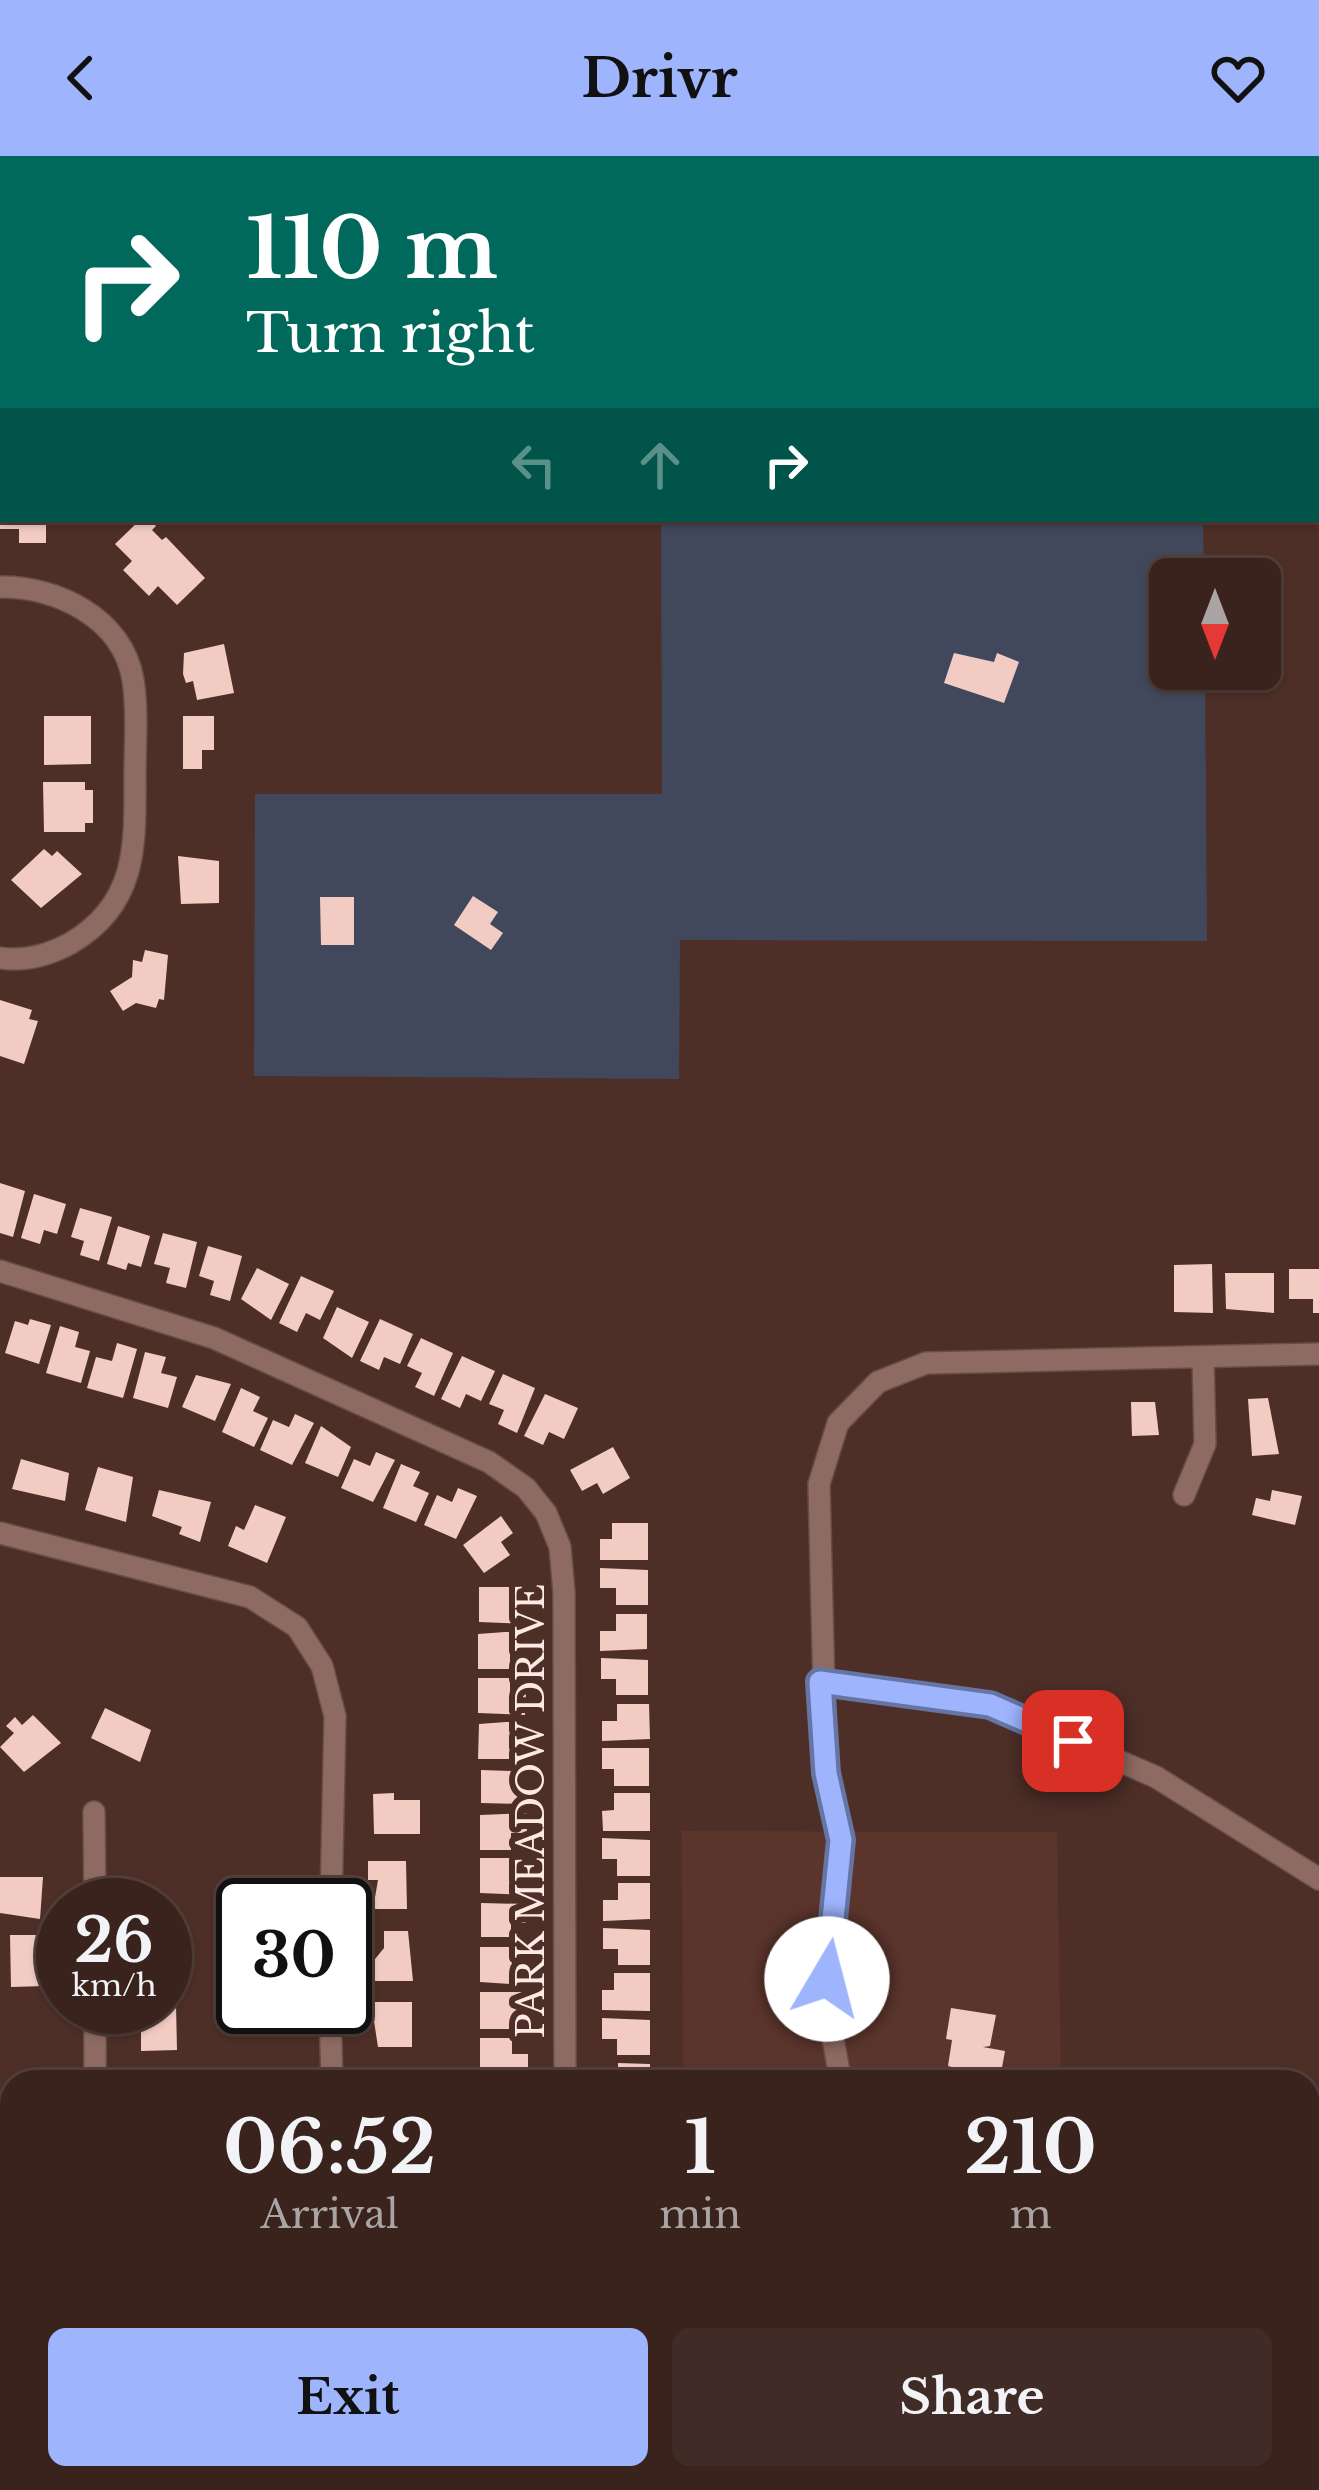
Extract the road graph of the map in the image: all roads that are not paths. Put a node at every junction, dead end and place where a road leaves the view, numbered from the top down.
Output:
1 (0, 587) edge
2 (0, 958) edge
3 (0, 1271) edge
4 (1319, 1354) edge
5 (1203, 1357) junction
6 (1184, 1495) dead end
7 (0, 1533) edge
8 (820, 1682) junction
9 (94, 1812) dead end
10 (94, 1878) edge
11 (331, 1878) edge
12 (1319, 1879) edge
13 (95, 2034) edge
14 (331, 2034) edge
15 (95, 2070) edge
16 (332, 2070) edge
17 (566, 2070) edge
18 (838, 2070) edge

1 - 2 street
3 - 17 street, PARK MEADOW DRIVE
4 - 5 street
5 - 6 street
5 - 8 street
7 - 11 street
8 - 12 street
8 - 18 street
9 - 10 street
13 - 15 street
14 - 16 street

